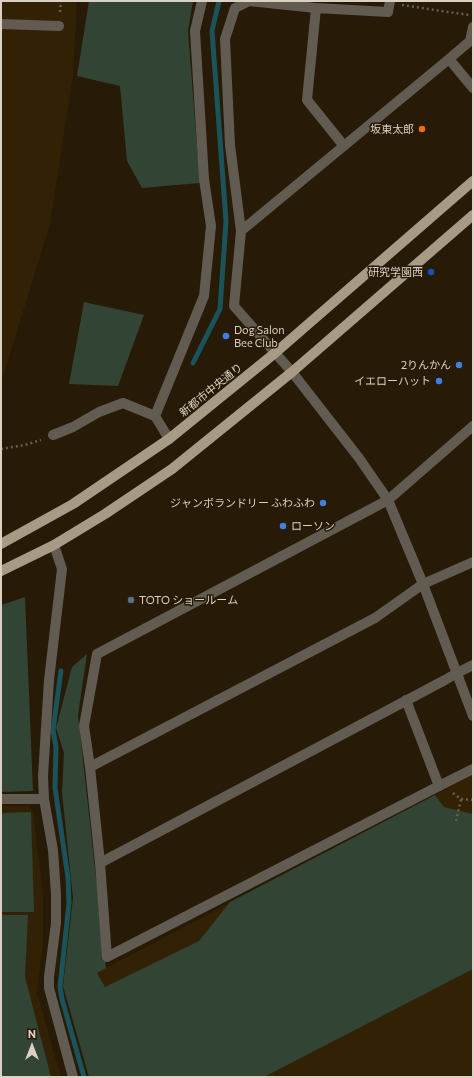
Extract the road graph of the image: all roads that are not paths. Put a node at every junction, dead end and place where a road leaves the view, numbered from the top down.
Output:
1 (202, 1) edge
2 (390, 1) edge
3 (316, 8) junction
4 (1, 24) edge
5 (59, 26) dead end
6 (473, 27) edge
7 (449, 59) junction
8 (473, 88) edge
9 (344, 146) junction
10 (473, 181) edge
11 (473, 215) edge
12 (241, 231) junction
13 (275, 353) junction
14 (292, 372) junction
15 (155, 416) junction
16 (473, 426) edge
17 (53, 436) road end
18 (169, 439) junction
19 (388, 500) junction
20 (1, 544) edge
21 (54, 545) junction
22 (473, 562) edge
23 (1, 571) edge
24 (423, 584) junction
25 (473, 666) edge
26 (457, 672) junction
27 (406, 700) junction
28 (473, 716) edge
29 (90, 767) junction
30 (473, 769) edge
31 (443, 784) junction
32 (1, 799) edge
33 (44, 799) junction
34 (100, 863) junction
35 (73, 1077) edge

1 - 15 street
2 - 3 street
3 - 9 street
3 - 12 street
4 - 5 street
6 - 7 street
7 - 8 street
7 - 9 street
9 - 12 street
10 - 13 main road, 新都市中央通り
11 - 14 main road
12 - 13 street
13 - 14 street
13 - 18 main road, 新都市中央通り
14 - 19 street
14 - 21 main road
15 - 17 street
15 - 18 street
16 - 19 street
18 - 20 main road, 新都市中央通り
19 - 24 street
19 - 29 street
21 - 23 main road
21 - 33 street
22 - 24 street
24 - 26 street
24 - 29 street
25 - 26 street
26 - 27 street
26 - 28 street
27 - 31 street
27 - 34 street
29 - 34 street
30 - 31 street
31 - 34 street
32 - 33 street
33 - 35 street

